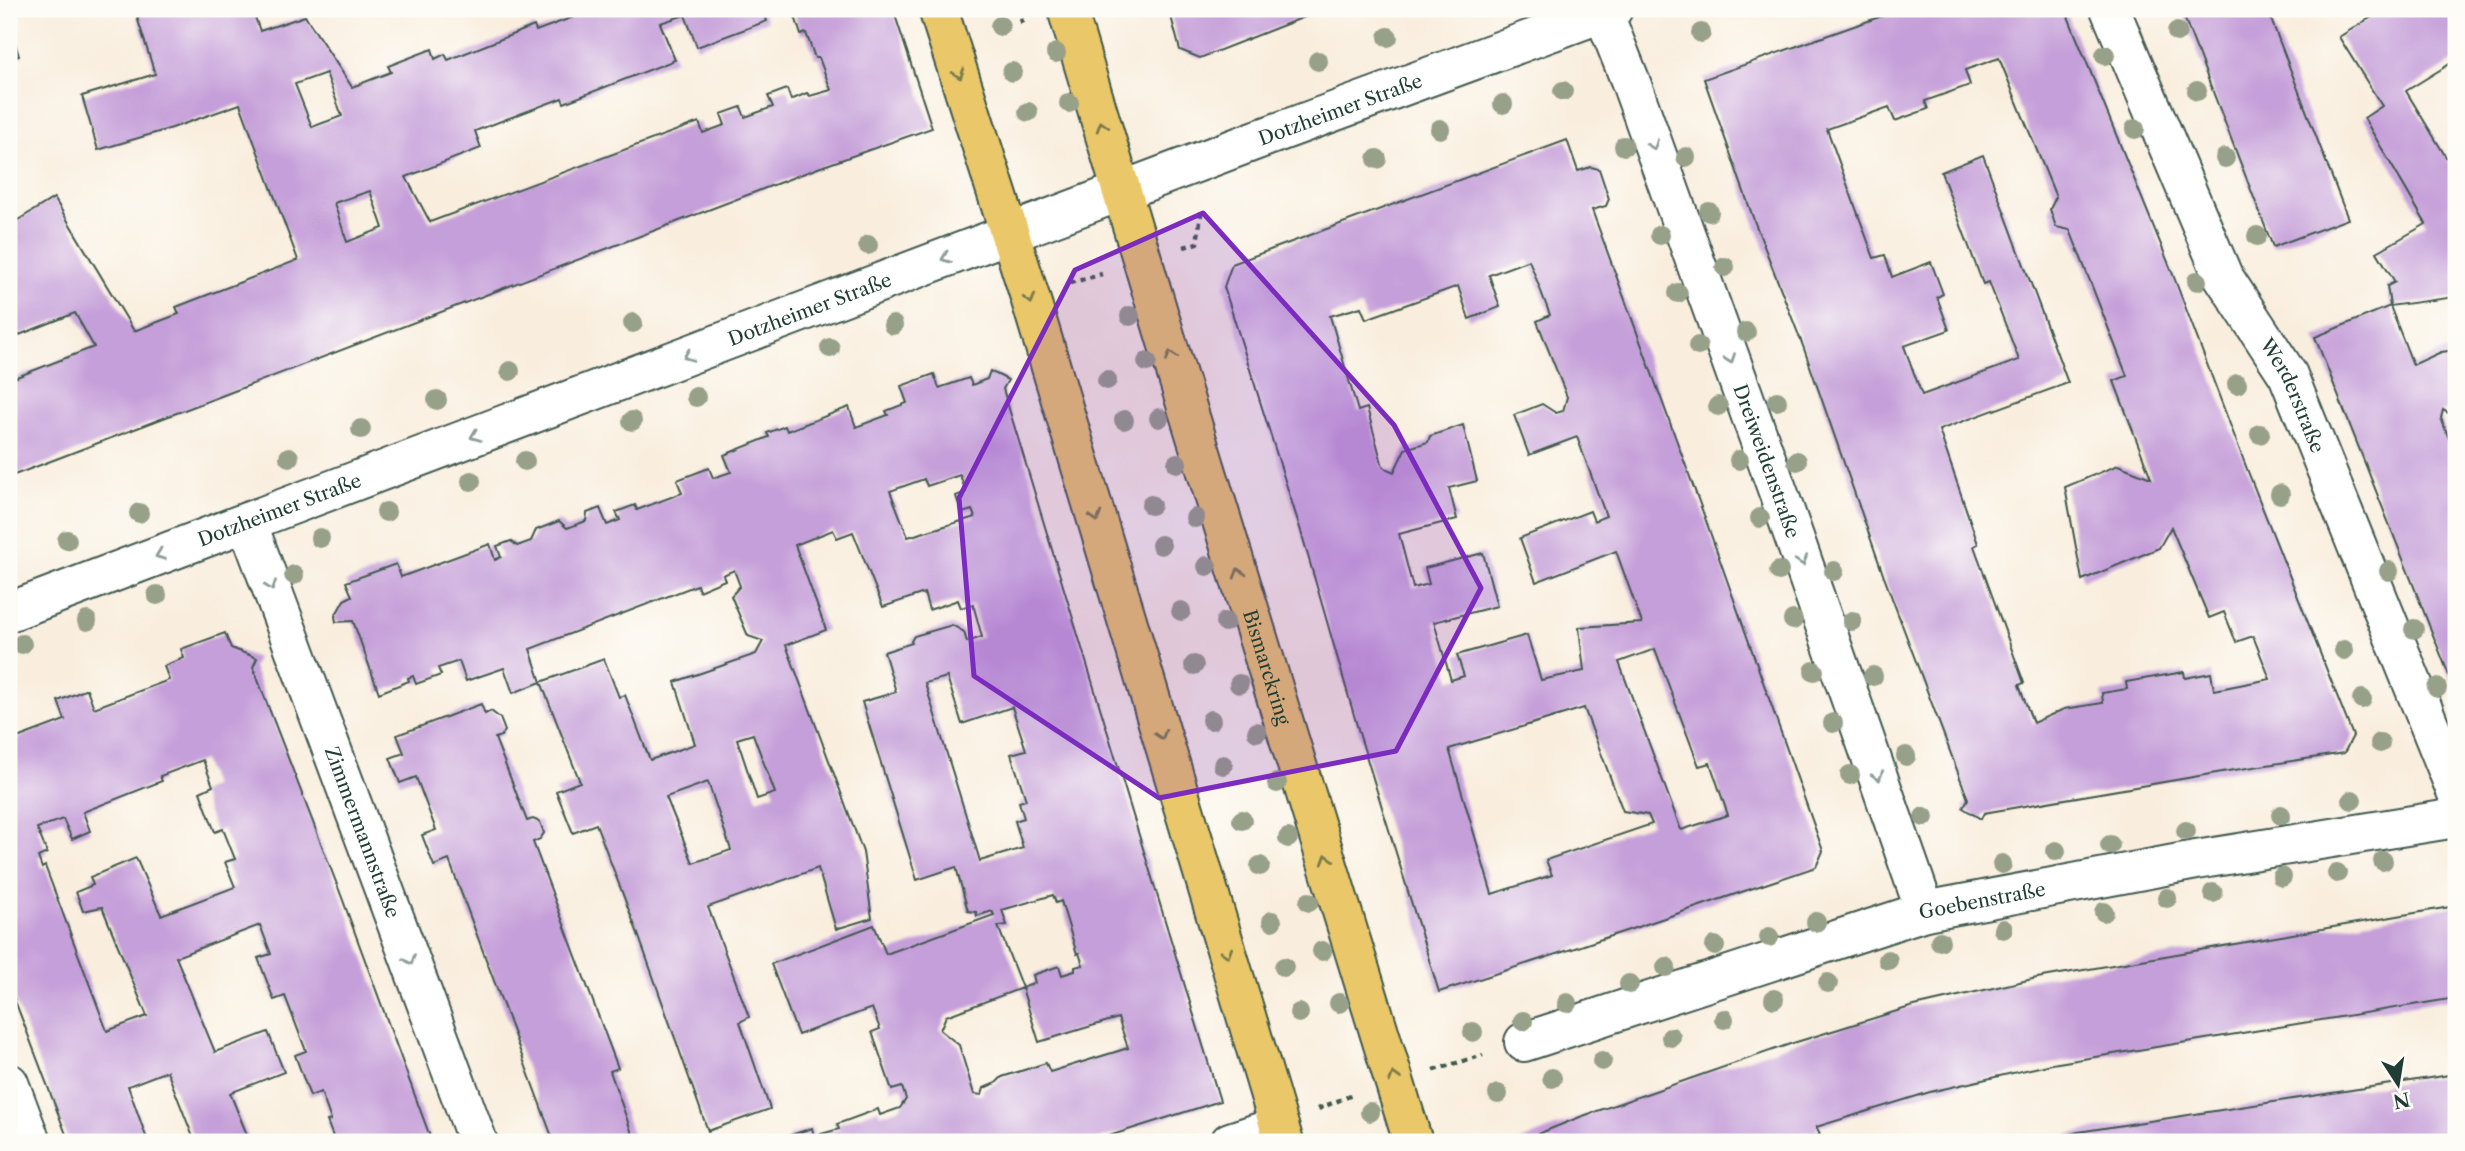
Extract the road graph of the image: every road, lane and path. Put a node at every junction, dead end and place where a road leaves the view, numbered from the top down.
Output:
1 (938, 9) edge
2 (1067, 9) edge
3 (2110, 9) edge
4 (1608, 11) edge
5 (1122, 191) junction
6 (1010, 234) junction
7 (247, 522) junction
8 (9, 612) edge
9 (2456, 791) edge
10 (2456, 818) edge
11 (1925, 911) junction
12 (1524, 1042) dead end
13 (9, 1083) edge
14 (1355, 1094) dead end
15 (1281, 1134) edge
16 (31, 1142) edge
17 (478, 1142) edge
18 (1230, 1142) edge
19 (1413, 1142) edge

1 -> 6 main road
5 -> 2 main road, Bismarckring
3 - 9 street, Werderstraße
4 - 5 street, Dotzheimer Straße
4 -> 11 street, Dreiweidenstraße
5 - 6 street, Dotzheimer Straße
19 -> 5 main road, Bismarckring
6 -> 7 street, Dotzheimer Straße
6 -> 15 main road
7 -> 8 street, Dotzheimer Straße
7 -> 17 street, Zimmermannstraße
10 - 11 street, Goebenstraße
11 - 12 street, Goebenstraße
13 - 16 street
14 - 15 path
15 - 18 street

